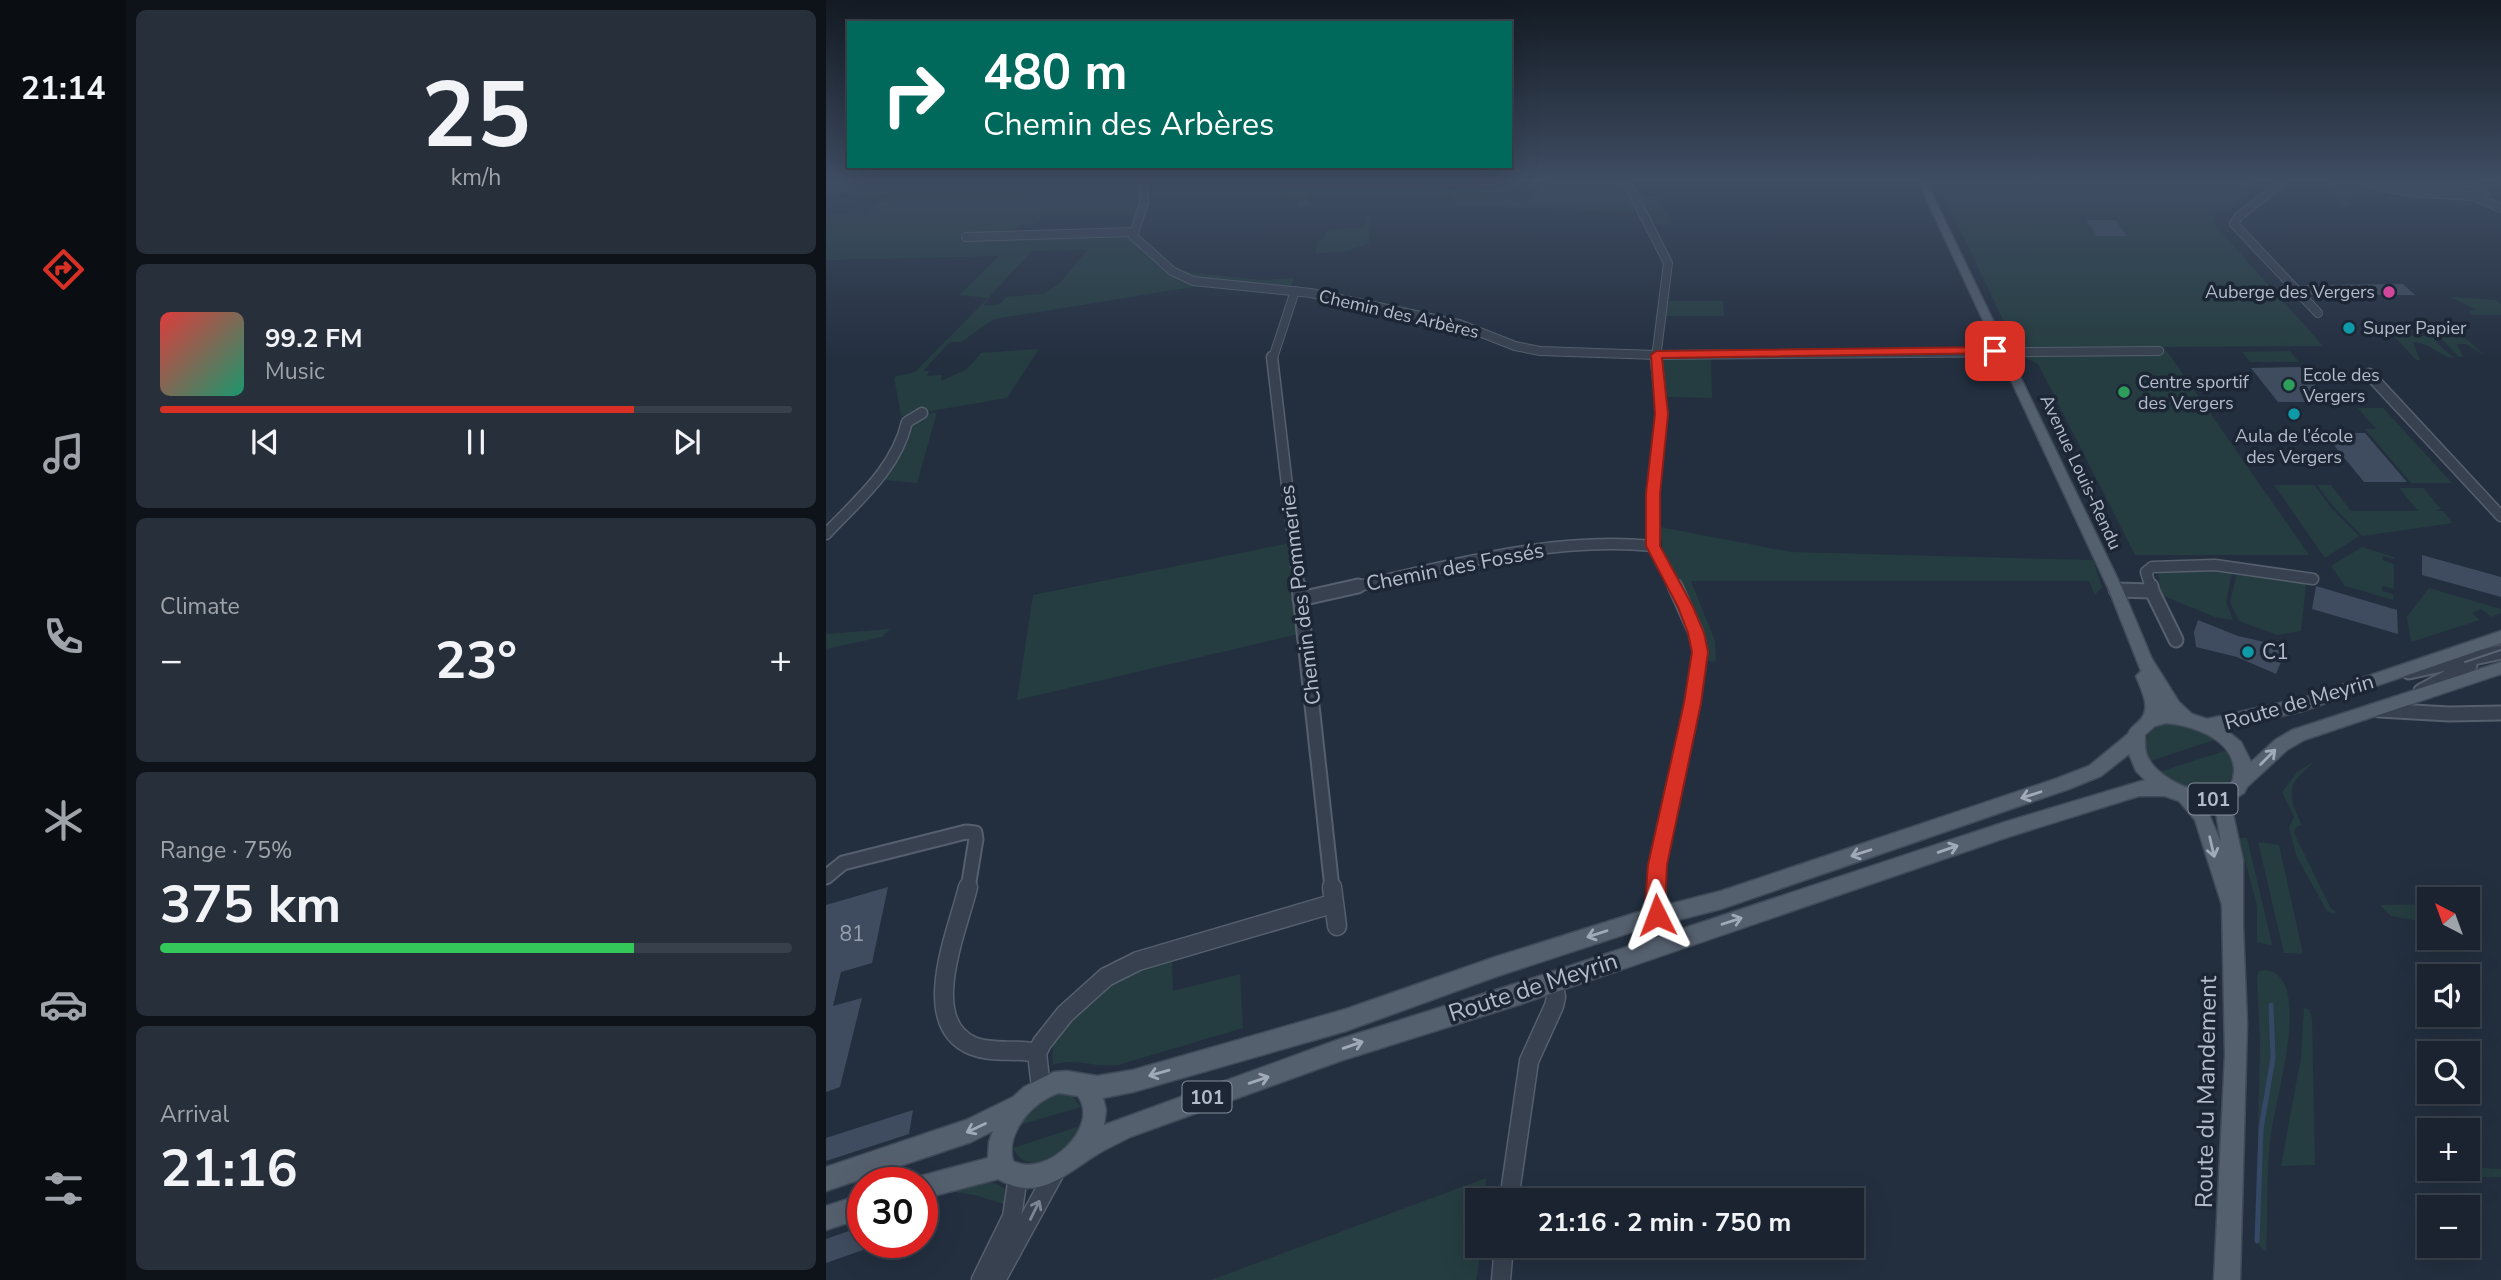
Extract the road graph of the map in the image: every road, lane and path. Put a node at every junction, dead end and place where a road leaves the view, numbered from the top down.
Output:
1 (1137, 242) edge
2 (1658, 242) edge
3 (1950, 242) edge
4 (2251, 242) edge
5 (1295, 291) junction
6 (2318, 313) dead end
7 (2003, 351) junction
8 (2159, 351) dead end
9 (1656, 355) junction
10 (2369, 374) dead end
11 (922, 413) dead end
12 (2501, 516) edge
13 (826, 534) edge
14 (1653, 546) junction
15 (2313, 579) dead end
16 (2116, 590) junction
17 (2152, 590) junction
18 (1300, 599) junction
19 (2501, 637) edge
20 (2176, 640) dead end
21 (2141, 652) junction
22 (2501, 652) edge
23 (2482, 658) junction
24 (2501, 668) edge
25 (2389, 676) junction
26 (2411, 696) junction
27 (2367, 711) junction
28 (2501, 713) edge
29 (2186, 718) junction
30 (2151, 720) junction
31 (2208, 726) junction
32 (2136, 738) junction
33 (2241, 782) junction
34 (2177, 792) junction
35 (2226, 796) junction
36 (844, 863) junction
37 (826, 868) edge
38 (826, 877) edge
39 (1332, 904) junction
40 (2231, 904) junction
41 (1657, 915) junction
42 (1337, 926) dead end
43 (1553, 981) junction
44 (1037, 1053) junction
45 (1085, 1086) junction
46 (1041, 1088) junction
47 (1020, 1103) junction
48 (1061, 1165) junction
49 (1011, 1171) junction
50 (826, 1179) edge
51 (938, 1184) edge
52 (1511, 1188) edge
53 (847, 1211) edge
54 (826, 1218) edge
55 (1503, 1258) edge
56 (981, 1280) edge
57 (996, 1280) edge
58 (1501, 1280) edge
59 (2227, 1280) edge

1 - 5 street
2 - 9 street
3 - 7 main road, Avenue Louis-Rendu
4 - 6 street
5 - 9 street, Chemin des Arbères
5 - 18 street, Chemin des Pommeries
7 - 8 street, Chemin des Arbères
7 - 9 street, Chemin des Arbères
7 - 16 main road, Avenue Louis-Rendu
9 - 14 street
10 - 12 street
11 - 13 street
14 - 18 street, Chemin des Fossés
14 - 41 street
15 - 17 street
16 - 17 street
16 - 21 main road, Avenue Louis-Rendu
17 - 20 street
18 - 39 street, Chemin des Pommeries
19 - 25 main road, Route de Meyrin
21 - 29 main road, Avenue Louis-Rendu
21 - 30 main road, Avenue Louis-Rendu
22 - 23 street
23 - 25 street
23 - 26 street
24 - 26 main road, 101
25 - 31 main road, Route de Meyrin
26 - 27 main road, Route de Meyrin / 101
27 - 28 street
33 -> 27 main road, Route de Meyrin / 101
29 - 30 main road, 101
29 - 31 main road, 101
30 - 32 main road, 101
31 - 33 main road, 101
32 - 34 main road, 101
32 -> 41 main road, Route de Meyrin / 101
33 - 35 main road, 101
34 - 35 main road, 101
34 -> 40 main road, Route du Mandement
43 -> 34 main road, Route de Meyrin / 101
35 - 40 main road, Route du Mandement
36 - 37 street
36 - 38 street
36 - 44 street
39 - 42 street, Chemin des Pommeries
39 - 44 street
40 - 59 main road, Route du Mandement
41 -> 45 main road, Route de Meyrin / 101
48 -> 43 main road, Route de Meyrin / 101
43 - 52 street
44 - 46 street
45 - 46 main road, Route de Meyrin / 101
45 - 48 main road
46 - 47 main road, Route de Meyrin / 101
47 - 49 main road, Route de Meyrin / 101
47 -> 50 main road, Route de Meyrin / 101
48 - 49 main road, Route de Meyrin / 101
57 -> 48 street
49 - 51 main road, Route de Meyrin / 101
49 - 56 street
53 - 54 main road
55 - 58 street

